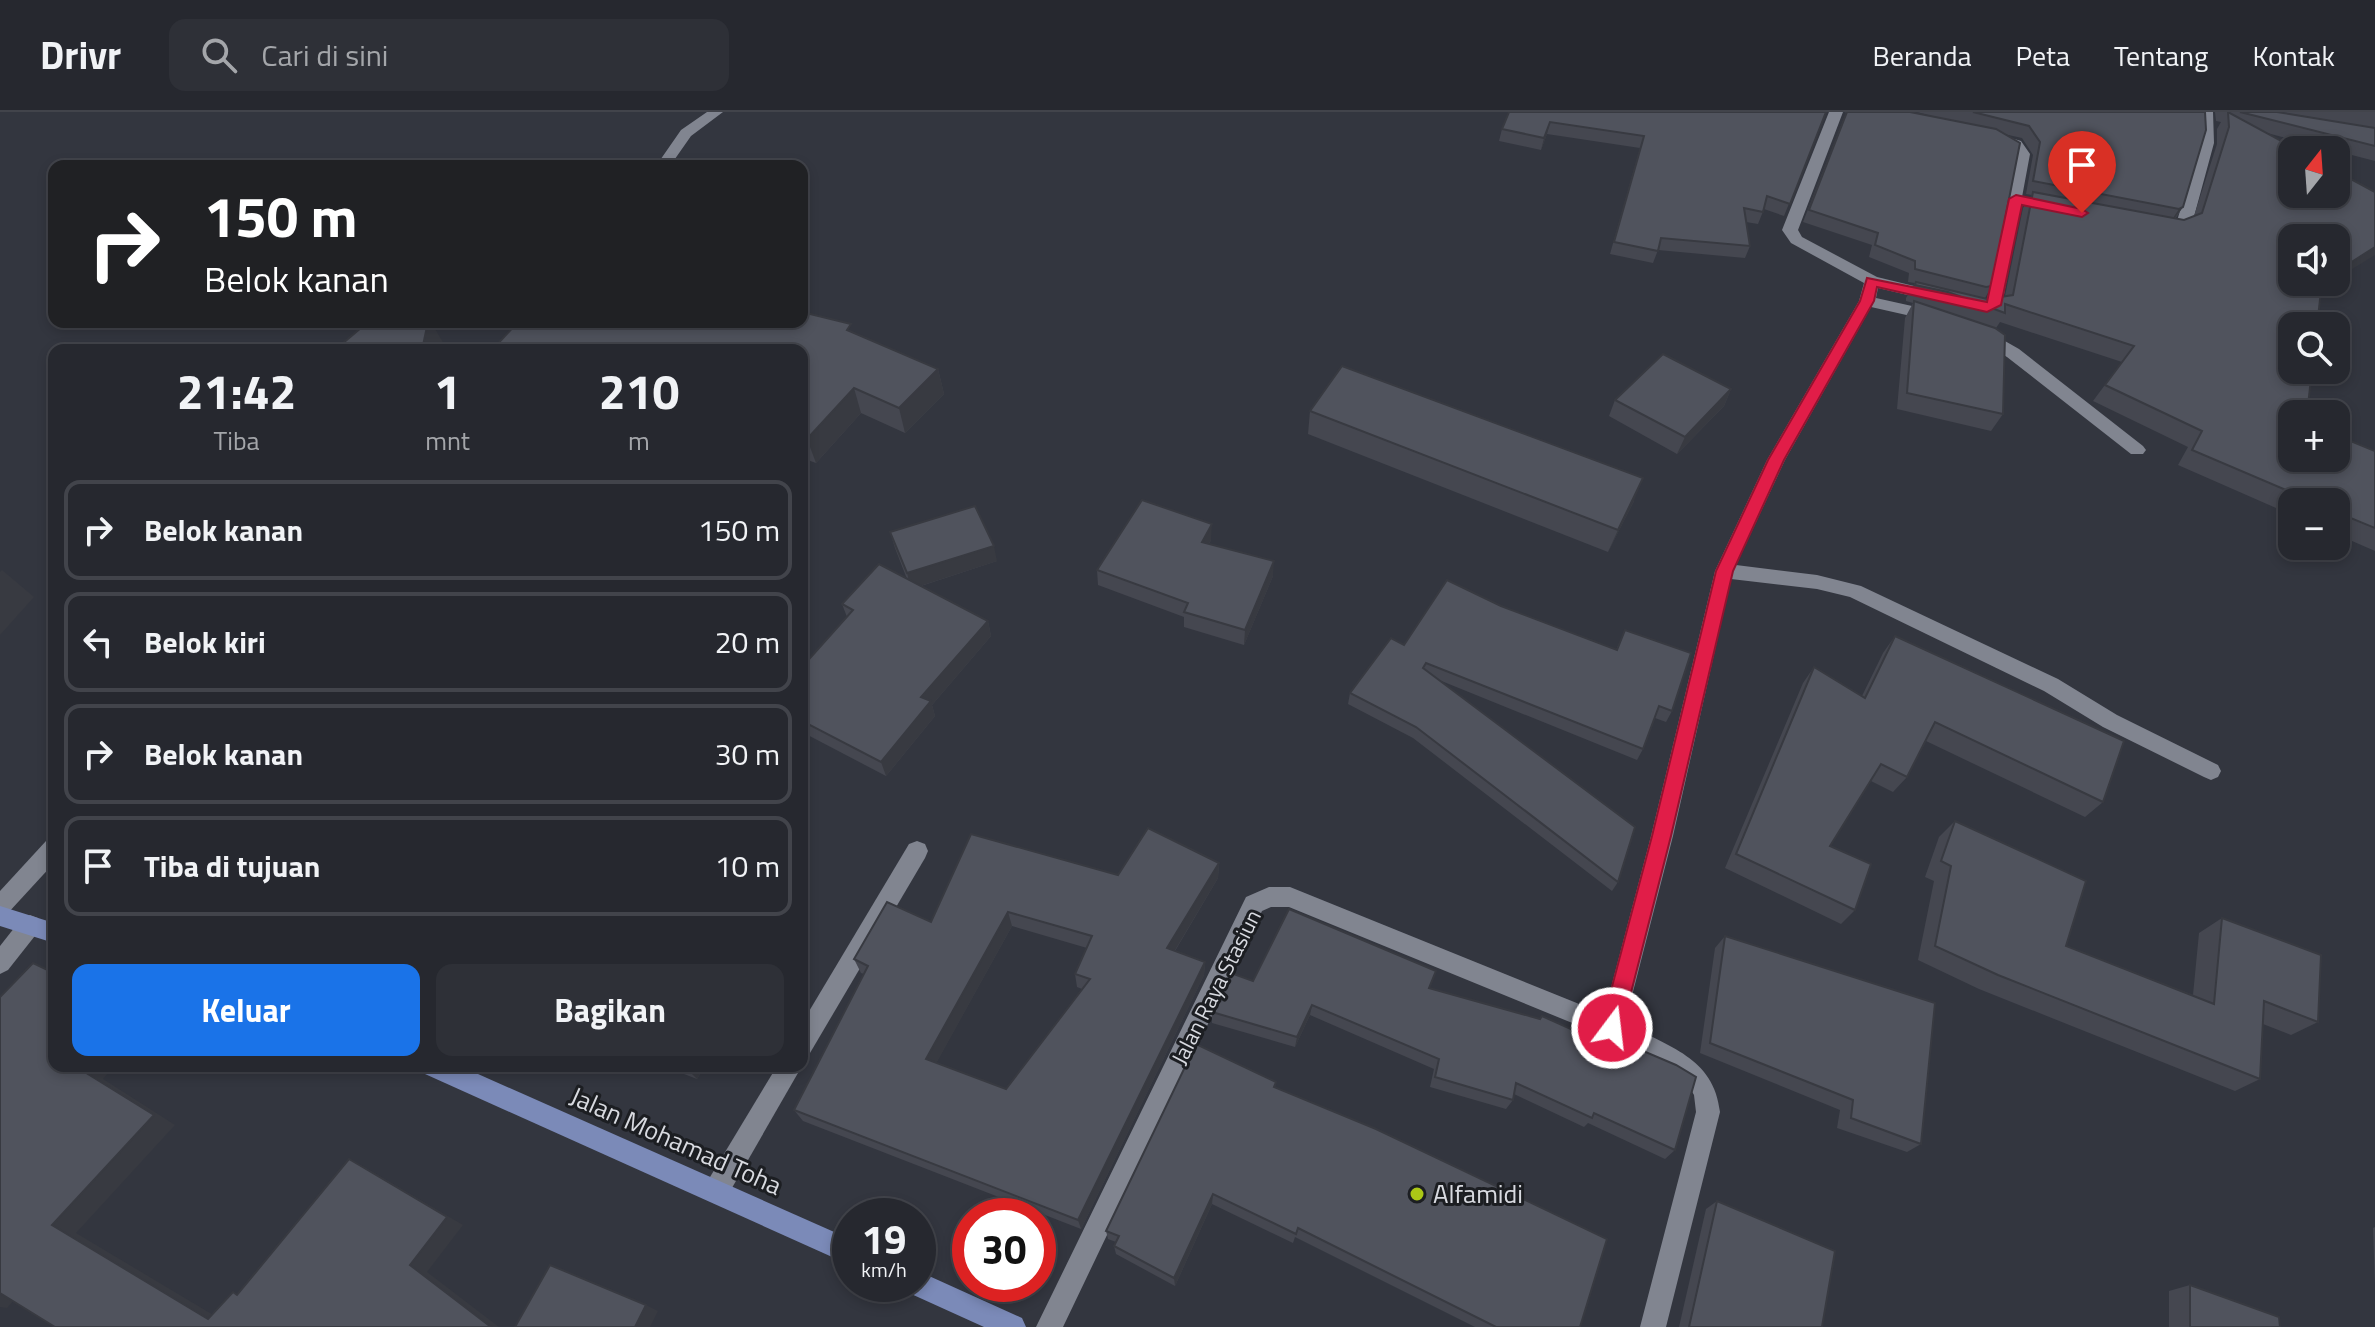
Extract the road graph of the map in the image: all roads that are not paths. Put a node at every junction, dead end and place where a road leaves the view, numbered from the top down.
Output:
1 (716, 112) edge
2 (1836, 112) edge
3 (2206, 112) edge
4 (1977, 132) edge
5 (667, 160) edge
6 (2148, 225) edge
7 (1869, 291) junction
8 (2137, 450) dead end
9 (1724, 571) junction
10 (2211, 771) dead end
11 (917, 851) dead end
12 (48, 854) edge
13 (0, 906) edge
14 (0, 916) edge
15 (30, 925) junction
16 (48, 931) edge
17 (0, 963) edge
18 (1612, 1028) junction
19 (808, 1035) edge
20 (447, 1072) edge
21 (786, 1072) edge
22 (716, 1191) junction
23 (832, 1244) edge
24 (936, 1292) edge
25 (1013, 1327) edge
26 (1049, 1327) edge
27 (1653, 1327) edge

1 - 5 street
2 - 7 street
3 - 6 street
4 - 7 street
7 - 8 street
7 - 9 street
9 - 10 street
9 - 18 street
11 - 19 street
12 - 13 street
14 - 15 main road
15 - 16 main road
15 - 17 street
18 - 26 street, Jalan Raya Stasiun
18 - 27 street
20 - 22 main road, Jalan Mohamad Toha
21 - 22 street
22 - 23 main road, Jalan Mohamad Toha
24 - 25 main road

